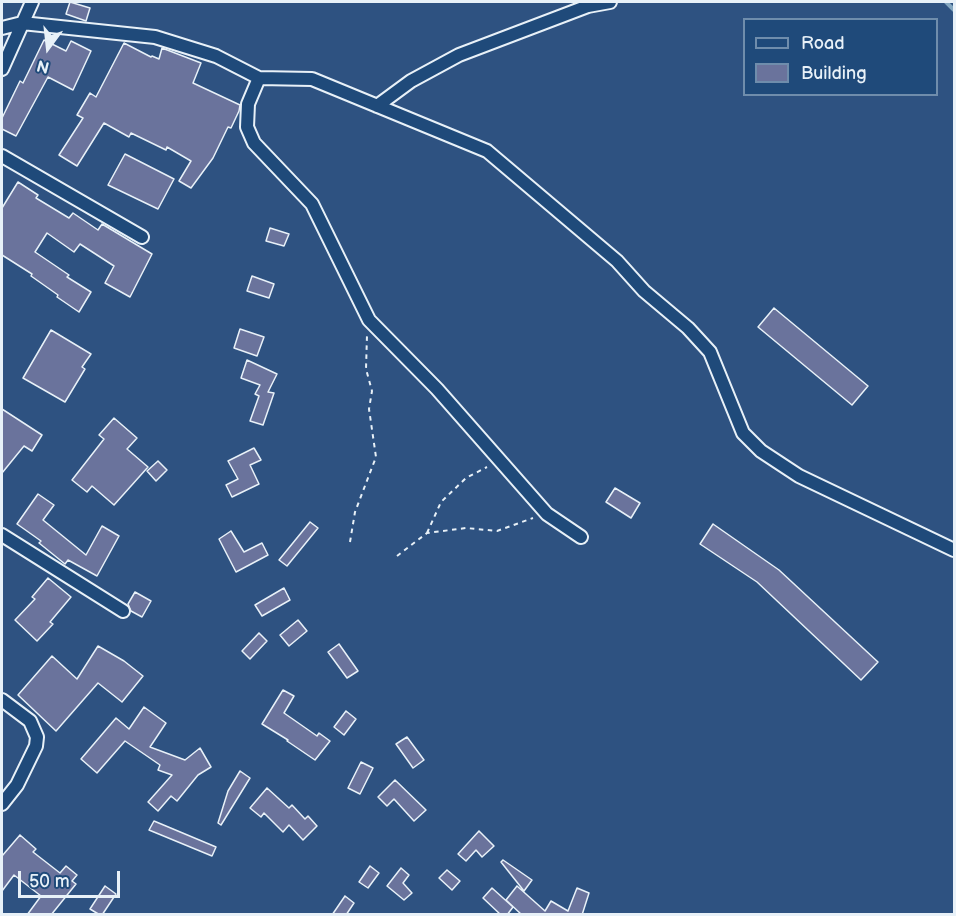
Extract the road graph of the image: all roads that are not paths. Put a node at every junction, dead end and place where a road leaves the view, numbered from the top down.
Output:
1 (32, 2) edge
2 (610, 2) edge
3 (22, 23) junction
4 (2, 28) edge
5 (2, 69) edge
6 (259, 78) junction
7 (377, 106) junction
8 (2, 156) edge
9 (142, 237) dead end
10 (2, 535) edge
11 (581, 537) dead end
12 (954, 550) edge
13 (123, 611) dead end
14 (2, 699) edge
15 (2, 804) edge

1 - 3 street
2 - 7 street
3 - 4 street
3 - 5 street
3 - 6 street
6 - 7 street
6 - 11 street
7 - 12 street
8 - 9 street
10 - 13 street
14 - 15 street

